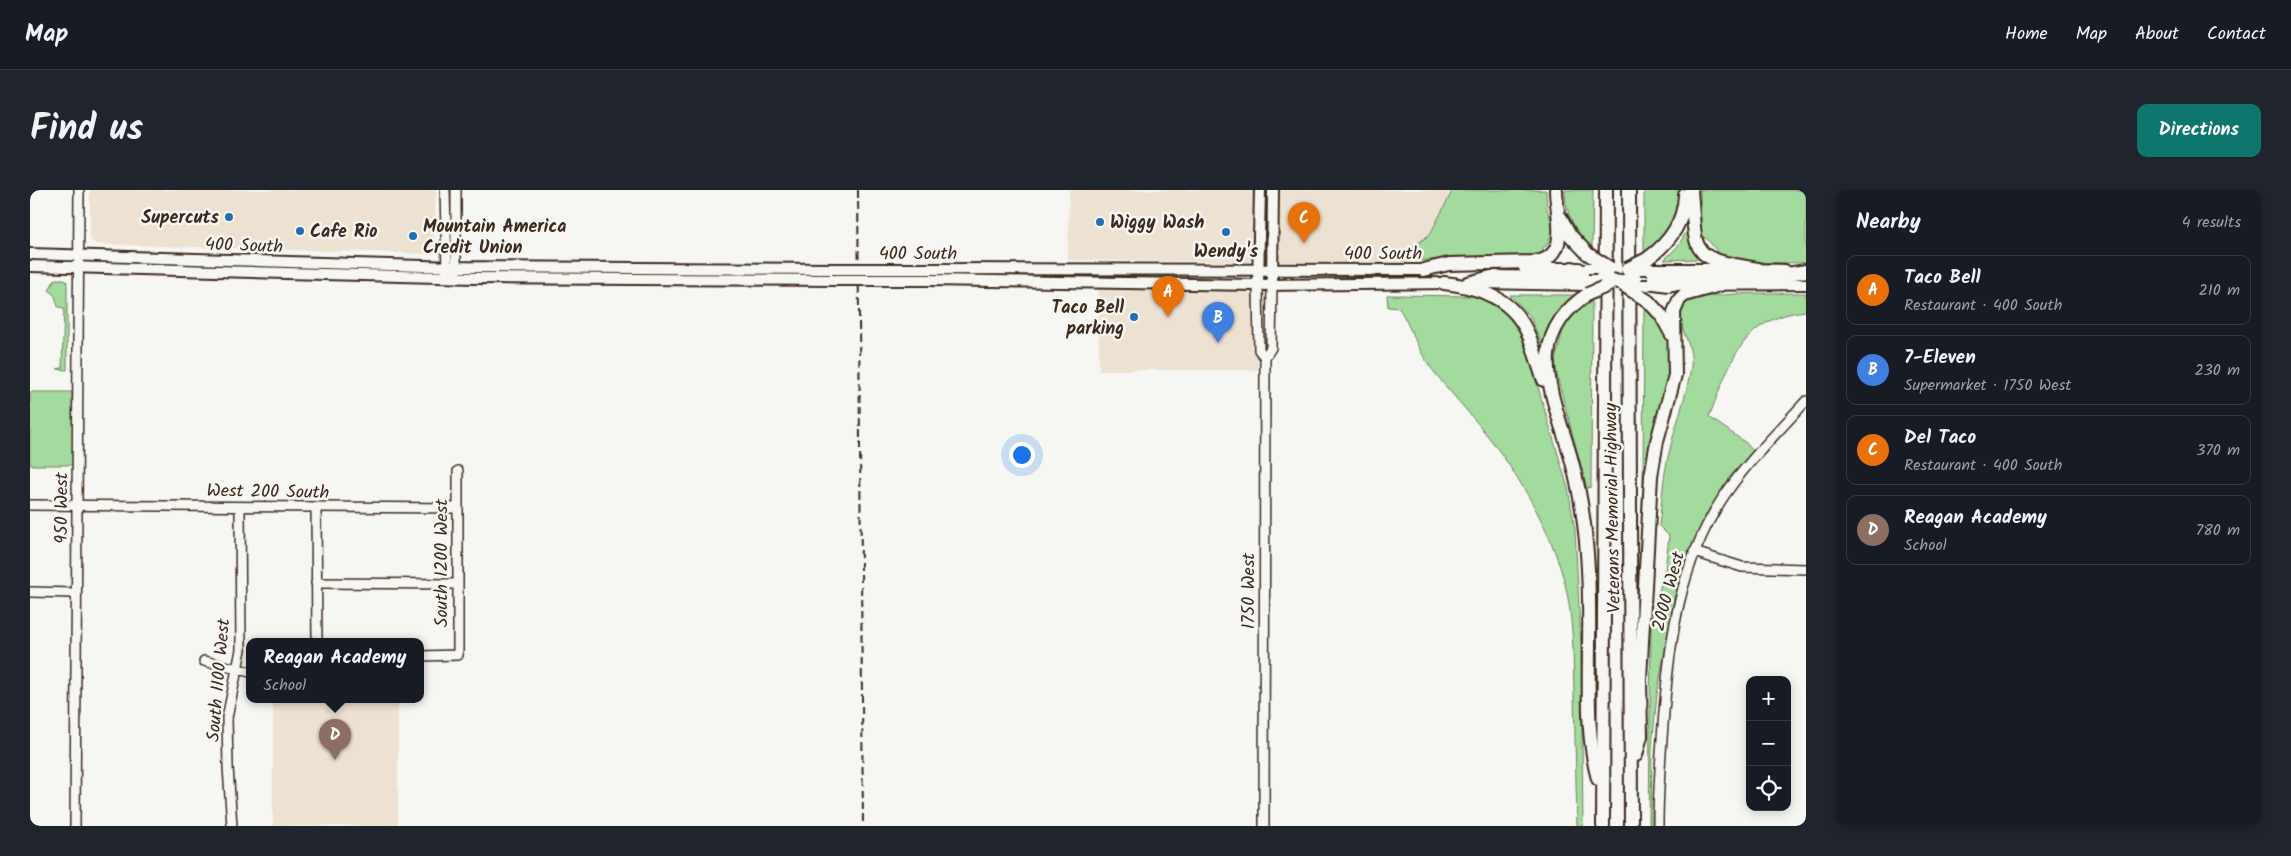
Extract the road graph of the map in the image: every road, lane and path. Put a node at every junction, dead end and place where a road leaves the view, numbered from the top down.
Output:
1 (79, 190) edge
2 (445, 190) edge
3 (456, 190) edge
4 (1260, 190) edge
5 (1273, 190) edge
6 (1556, 190) edge
7 (1606, 190) edge
8 (1629, 190) edge
9 (1686, 190) edge
10 (1691, 190) edge
11 (1558, 206) junction
12 (30, 254) edge
13 (78, 255) junction
14 (30, 266) edge
15 (77, 267) junction
16 (1572, 268) joint
17 (1273, 269) junction
18 (1758, 269) junction
19 (1259, 270) junction
20 (1423, 270) junction
21 (1806, 271) edge
22 (451, 272) junction
23 (1648, 274) junction
24 (1618, 277) junction
25 (1588, 279) junction
26 (1444, 283) junction
27 (1468, 283) joint
28 (1806, 284) edge
29 (1258, 285) junction
30 (1272, 285) junction
31 (1669, 285) joint
32 (1720, 285) junction
33 (1674, 344) junction
34 (1265, 357) junction
35 (1552, 393) junction
36 (1806, 401) edge
37 (458, 471) dead end
38 (30, 505) edge
39 (77, 505) junction
40 (240, 507) junction
41 (316, 508) junction
42 (458, 508) junction
43 (1694, 552) junction
44 (1806, 569) edge
45 (316, 583) junction
46 (457, 584) junction
47 (30, 592) edge
48 (76, 593) junction
49 (317, 638) edge
50 (424, 656) edge
51 (204, 661) dead end
52 (238, 670) junction
53 (246, 671) edge
54 (1632, 769) junction
55 (1603, 794) junction
56 (75, 826) edge
57 (232, 826) edge
58 (1264, 826) edge
59 (1602, 826) edge
60 (1631, 826) edge
61 (1658, 826) edge

1 - 13 street, 950 West
2 - 22 street
3 - 22 street
4 - 19 main road, 1750 West
5 - 17 main road, 1750 West
6 - 11 highway
7 - 55 highway, Veterans Memorial Highway
8 - 54 highway, Veterans Memorial Highway
9 - 23 highway
10 - 18 highway
11 - 20 highway
11 - 24 highway, bridge
12 - 13 main road, 400 South
13 - 15 street, 950 West
13 - 22 main road, 400 South
14 - 15 main road, 400 South
15 - 22 main road, 400 South
15 - 39 street, 950 West
16 - 20 main road, 400 South
16 - 25 highway
17 - 19 main road, 400 South
17 - 20 main road, 400 South
17 - 30 main road, 1750 West
18 - 21 main road
18 - 23 main road
19 - 22 main road, 400 South, bridge
19 - 29 main road, 1750 West
21 - 23 highway
22 - 29 main road, 400 South, bridge
23 - 24 highway
23 - 31 highway
24 - 25 highway
24 - 33 highway, bridge
25 - 27 highway
25 - 35 highway
26 - 27 main road, 400 South
26 - 30 main road, 400 South
26 - 35 highway
28 - 32 main road
29 - 30 main road, 400 South
29 - 34 street, 1750 West
30 - 34 street, 1750 West
31 - 32 main road
32 - 33 highway
33 - 54 highway
34 - 58 street, 1750 West
35 - 55 highway
36 - 43 street, 2000 West
37 - 42 street, South 1200 West
38 - 39 street, West 200 South
39 - 40 street, West 200 South
39 - 48 street, 950 West
40 - 41 street, West 200 South
40 - 52 street, South 1100 West
41 - 42 street, West 200 South
41 - 45 street
42 - 46 street, South 1200 West
43 - 44 street
43 - 61 street, 2000 West
45 - 46 street
45 - 49 street
46 - 50 street, South 1200 West
47 - 48 street
48 - 56 street, 950 West
51 - 52 street
52 - 53 street
52 - 57 street, South 1100 West
54 - 60 highway, Veterans Memorial Highway
55 - 59 highway, Veterans Memorial Highway

